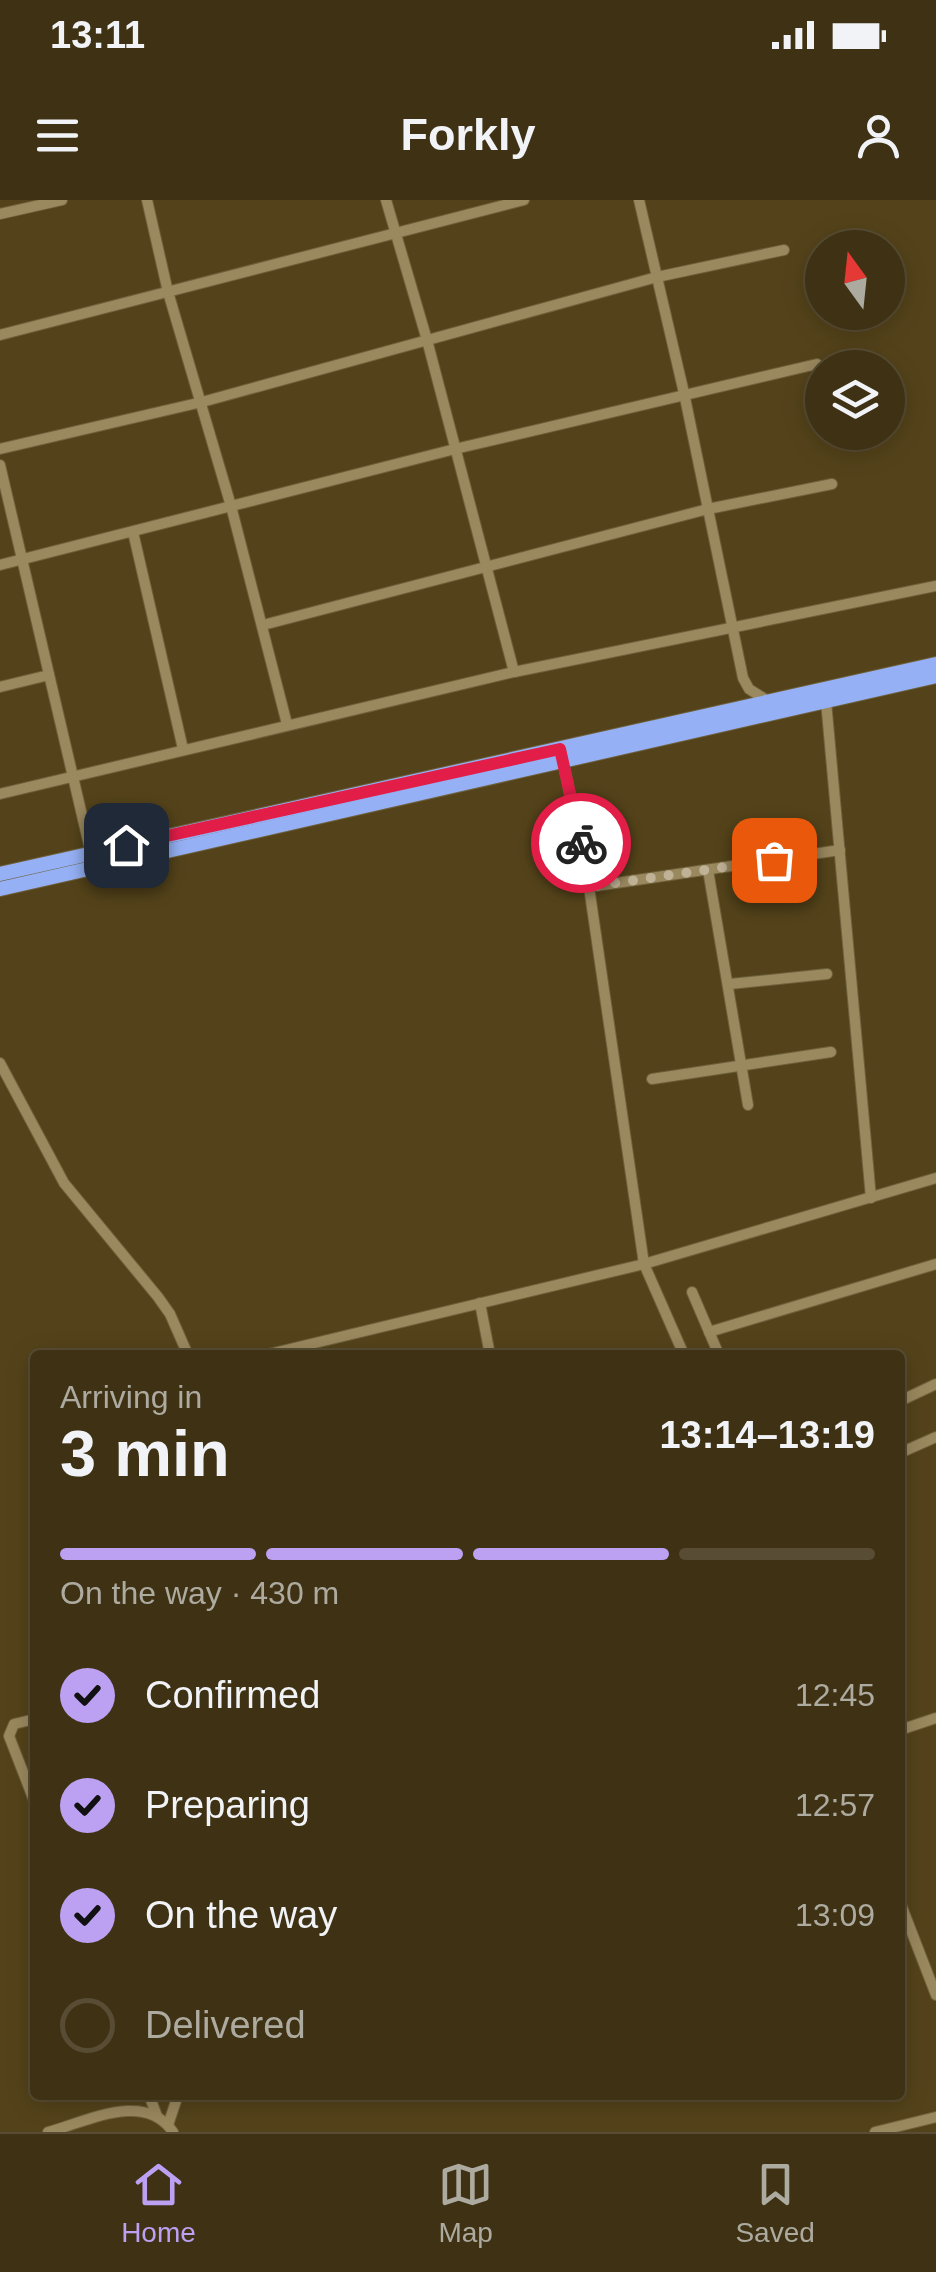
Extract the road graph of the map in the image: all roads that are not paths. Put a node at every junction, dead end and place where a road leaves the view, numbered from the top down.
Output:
1 (62, 200) edge
2 (148, 200) edge
3 (386, 200) edge
4 (524, 200) edge
5 (639, 200) edge
6 (0, 214) edge
7 (398, 233) junction
8 (784, 250) dead end
9 (658, 277) junction
10 (168, 292) junction
11 (0, 334) edge
12 (427, 340) junction
13 (805, 367) edge
14 (684, 393) junction
15 (202, 402) junction
16 (0, 449) edge
17 (455, 449) junction
18 (0, 465) edge
19 (832, 484) dead end
20 (231, 506) junction
21 (708, 508) junction
22 (132, 532) junction
23 (23, 559) junction
24 (0, 566) edge
25 (486, 566) junction
26 (936, 586) edge
27 (263, 625) junction
28 (732, 626) junction
29 (936, 664) edge
30 (514, 672) junction
31 (49, 675) junction
32 (936, 676) edge
33 (743, 678) junction
34 (0, 687) edge
35 (826, 701) junction
36 (770, 702) junction
37 (731, 711) junction
38 (287, 724) junction
39 (183, 749) junction
40 (562, 755) junction
41 (73, 777) junction
42 (0, 794) edge
43 (840, 850) junction
44 (92, 860) junction
45 (708, 870) junction
46 (0, 874) edge
47 (588, 887) junction
48 (0, 889) edge
49 (827, 974) dead end
50 (730, 984) junction
51 (831, 1052) dead end
52 (0, 1063) edge
53 (742, 1066) junction
54 (652, 1079) dead end
55 (748, 1105) dead end
56 (936, 1178) edge
57 (871, 1198) junction
58 (644, 1264) junction
59 (936, 1264) edge
60 (692, 1292) dead end
61 (480, 1304) junction
62 (709, 1332) junction
63 (186, 1350) edge
64 (286, 1350) edge
65 (489, 1350) edge
66 (682, 1350) edge
67 (717, 1350) edge
68 (936, 1384) edge
69 (905, 1399) edge
70 (936, 1436) edge
71 (905, 1451) edge
72 (936, 1718) edge
73 (30, 1720) edge
74 (905, 1728) edge
75 (30, 1790) edge
76 (905, 1915) edge
77 (936, 1994) edge
78 (151, 2100) edge
79 (177, 2100) edge
80 (157, 2116) junction
81 (936, 2117) edge
82 (170, 2128) edge
83 (48, 2132) edge
84 (876, 2132) edge

1 - 6 street
2 - 10 street
3 - 7 street
4 - 7 street
5 - 9 street
7 - 10 street
7 - 12 street
8 - 9 street
9 - 12 street
9 - 14 street
10 - 11 street
10 - 15 street
12 - 15 street
12 - 17 street
13 - 14 street
14 - 17 street
14 - 21 street
15 - 16 street
15 - 20 street
17 - 20 street
17 - 25 street
18 - 23 street
19 - 21 street
20 - 22 street
20 - 27 street
21 - 25 street
21 - 28 street
22 - 23 street
22 - 39 street
23 - 24 street
23 - 31 street
25 - 27 street
25 - 30 street
26 - 28 street
27 - 38 street
28 - 30 street
28 - 33 street
29 - 36 highway
30 - 38 street
31 - 34 street
31 - 41 street
32 - 35 highway
33 - 36 street
33 - 37 street
35 - 40 highway
35 - 43 street
36 - 37 highway
37 - 40 highway
38 - 39 street
39 - 41 street
40 - 44 highway
40 - 47 street
41 - 42 street
41 - 44 street
43 - 45 street
43 - 57 street
44 - 46 highway
44 - 48 highway
45 - 47 street
45 - 50 street
47 - 58 street
49 - 50 street
50 - 53 street
51 - 53 street
52 - 63 street
53 - 54 street
53 - 55 street
56 - 57 street
57 - 58 street
58 - 61 street
58 - 66 street
59 - 62 street
60 - 62 street
61 - 64 street
61 - 65 street
62 - 67 street
68 - 69 street
70 - 71 street
72 - 74 street
73 - 75 street
76 - 77 street
78 - 80 street
79 - 82 street
80 - 82 street
80 - 83 street
81 - 84 street

